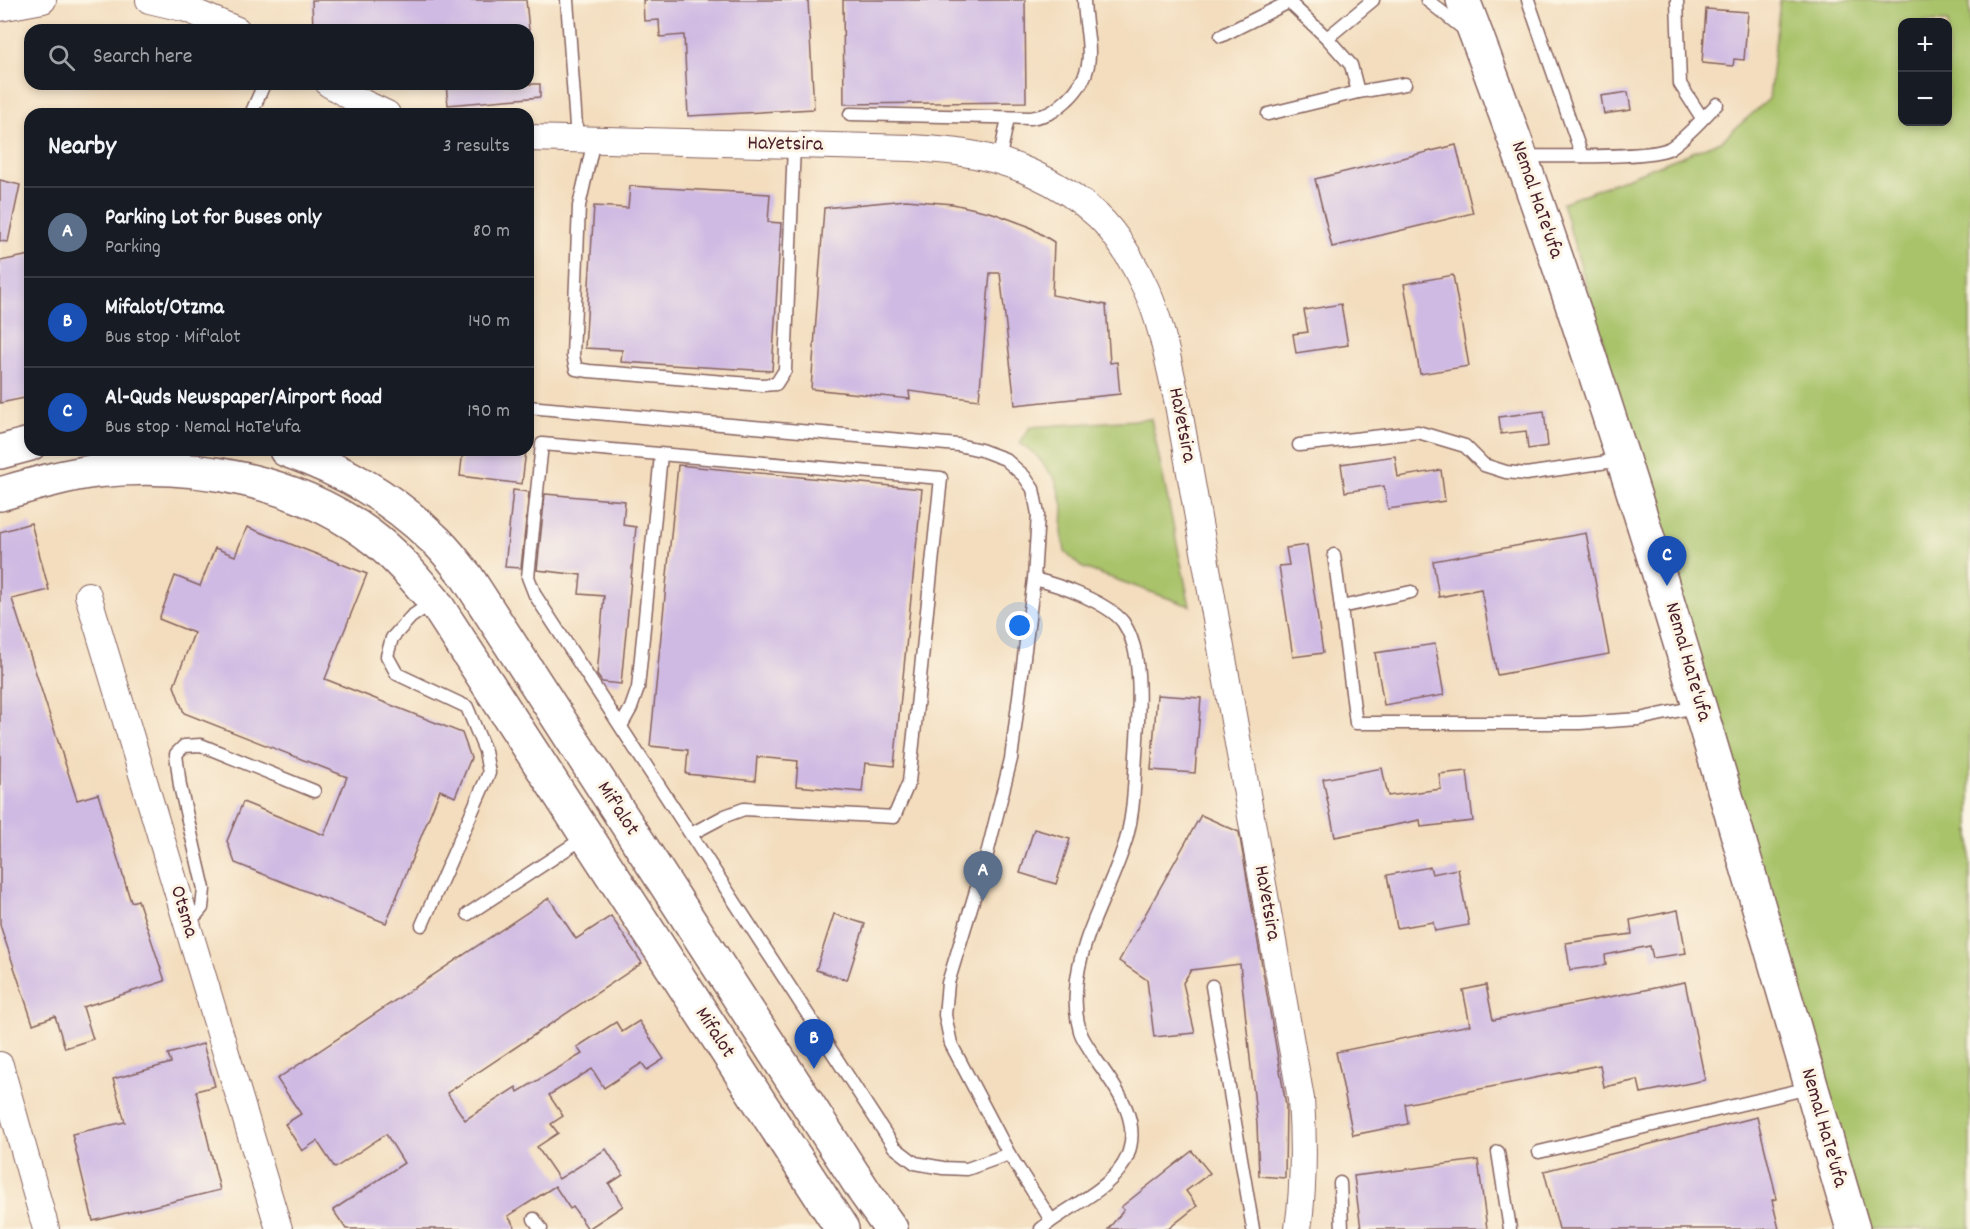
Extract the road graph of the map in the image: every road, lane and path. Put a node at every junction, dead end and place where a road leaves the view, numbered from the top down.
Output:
1 (43, 0) edge
2 (149, 0) edge
3 (567, 0) edge
4 (1084, 0) edge
5 (1372, 0) edge
6 (1426, 0) edge
7 (1463, 0) edge
8 (1528, 0) edge
9 (1677, 0) edge
10 (0, 8) edge
11 (223, 24) edge
12 (1221, 36) dead end
13 (1328, 38) junction
14 (1479, 42) junction
15 (1405, 84) dead end
16 (261, 90) edge
17 (339, 90) edge
18 (1358, 92) junction
19 (1717, 104) dead end
20 (254, 108) edge
21 (374, 108) edge
22 (850, 114) dead end
23 (1268, 114) dead end
24 (1008, 118) junction
25 (1702, 118) junction
26 (534, 138) edge
27 (585, 140) junction
28 (794, 145) junction
29 (1521, 156) junction
30 (1582, 156) junction
31 (999, 161) junction
32 (534, 408) edge
33 (24, 446) edge
34 (1299, 446) dead end
35 (0, 452) edge
36 (661, 454) junction
37 (303, 456) edge
38 (1622, 459) junction
39 (0, 494) edge
40 (1334, 555) dead end
41 (1034, 579) junction
42 (1411, 592) dead end
43 (88, 595) dead end
44 (434, 601) junction
45 (1341, 608) junction
46 (1700, 706) junction
47 (621, 726) junction
48 (314, 791) dead end
49 (691, 834) junction
50 (587, 836) junction
51 (468, 914) dead end
52 (186, 920) junction
53 (422, 925) dead end
54 (1212, 986) dead end
55 (0, 1065) edge
56 (1811, 1087) junction
57 (1498, 1152) dead end
58 (1539, 1152) dead end
59 (1010, 1154) junction
60 (1340, 1183) dead end
61 (1051, 1220) junction
62 (275, 1226) edge
63 (46, 1229) edge
64 (842, 1229) edge
65 (891, 1229) edge
66 (1029, 1229) edge
67 (1041, 1229) edge
68 (1254, 1229) edge
69 (1298, 1229) edge
70 (1342, 1229) edge
71 (1510, 1229) edge
72 (1853, 1229) edge

1 - 10 street
2 - 11 street
3 - 27 lane
4 - 24 lane
5 - 13 lane
6 - 14 lane
7 - 14 street, Nemal HaTe'ufa
8 - 30 lane
9 - 25 lane
12 - 13 lane
13 - 18 lane
14 - 29 street, Nemal HaTe'ufa
15 - 18 lane
16 - 20 lane
17 - 21 street
18 - 23 lane
19 - 25 lane
22 - 24 lane
24 - 31 lane
25 - 30 lane
26 - 27 street, HaYetsira
27 - 28 street, HaYetsira
27 - 28 lane
28 - 31 street, HaYetsira
29 - 30 lane
29 - 38 street, Nemal HaTe'ufa
31 - 69 street, HaYetsira
32 - 41 lane
33 - 35 street
34 - 38 lane
36 - 47 lane
36 - 47 lane
36 - 49 lane
37 - 65 street, Mif'alot
38 - 46 street, Nemal HaTe'ufa
39 - 44 street, Mif'alot
40 - 45 lane
41 - 59 lane
41 - 61 lane
42 - 45 lane
43 - 52 street, Otsma
44 - 50 street, Mif'alot
44 - 53 lane
45 - 46 lane
46 - 56 street, Nemal HaTe'ufa
47 - 49 lane
48 - 52 lane
49 - 59 lane
50 - 51 lane
50 - 64 street, Mifalot
52 - 62 street, Otsma
54 - 68 lane
55 - 63 street
56 - 58 lane
56 - 72 street, Nemal HaTe'ufa
57 - 71 lane
59 - 61 lane
60 - 70 lane
61 - 66 lane
61 - 67 lane

